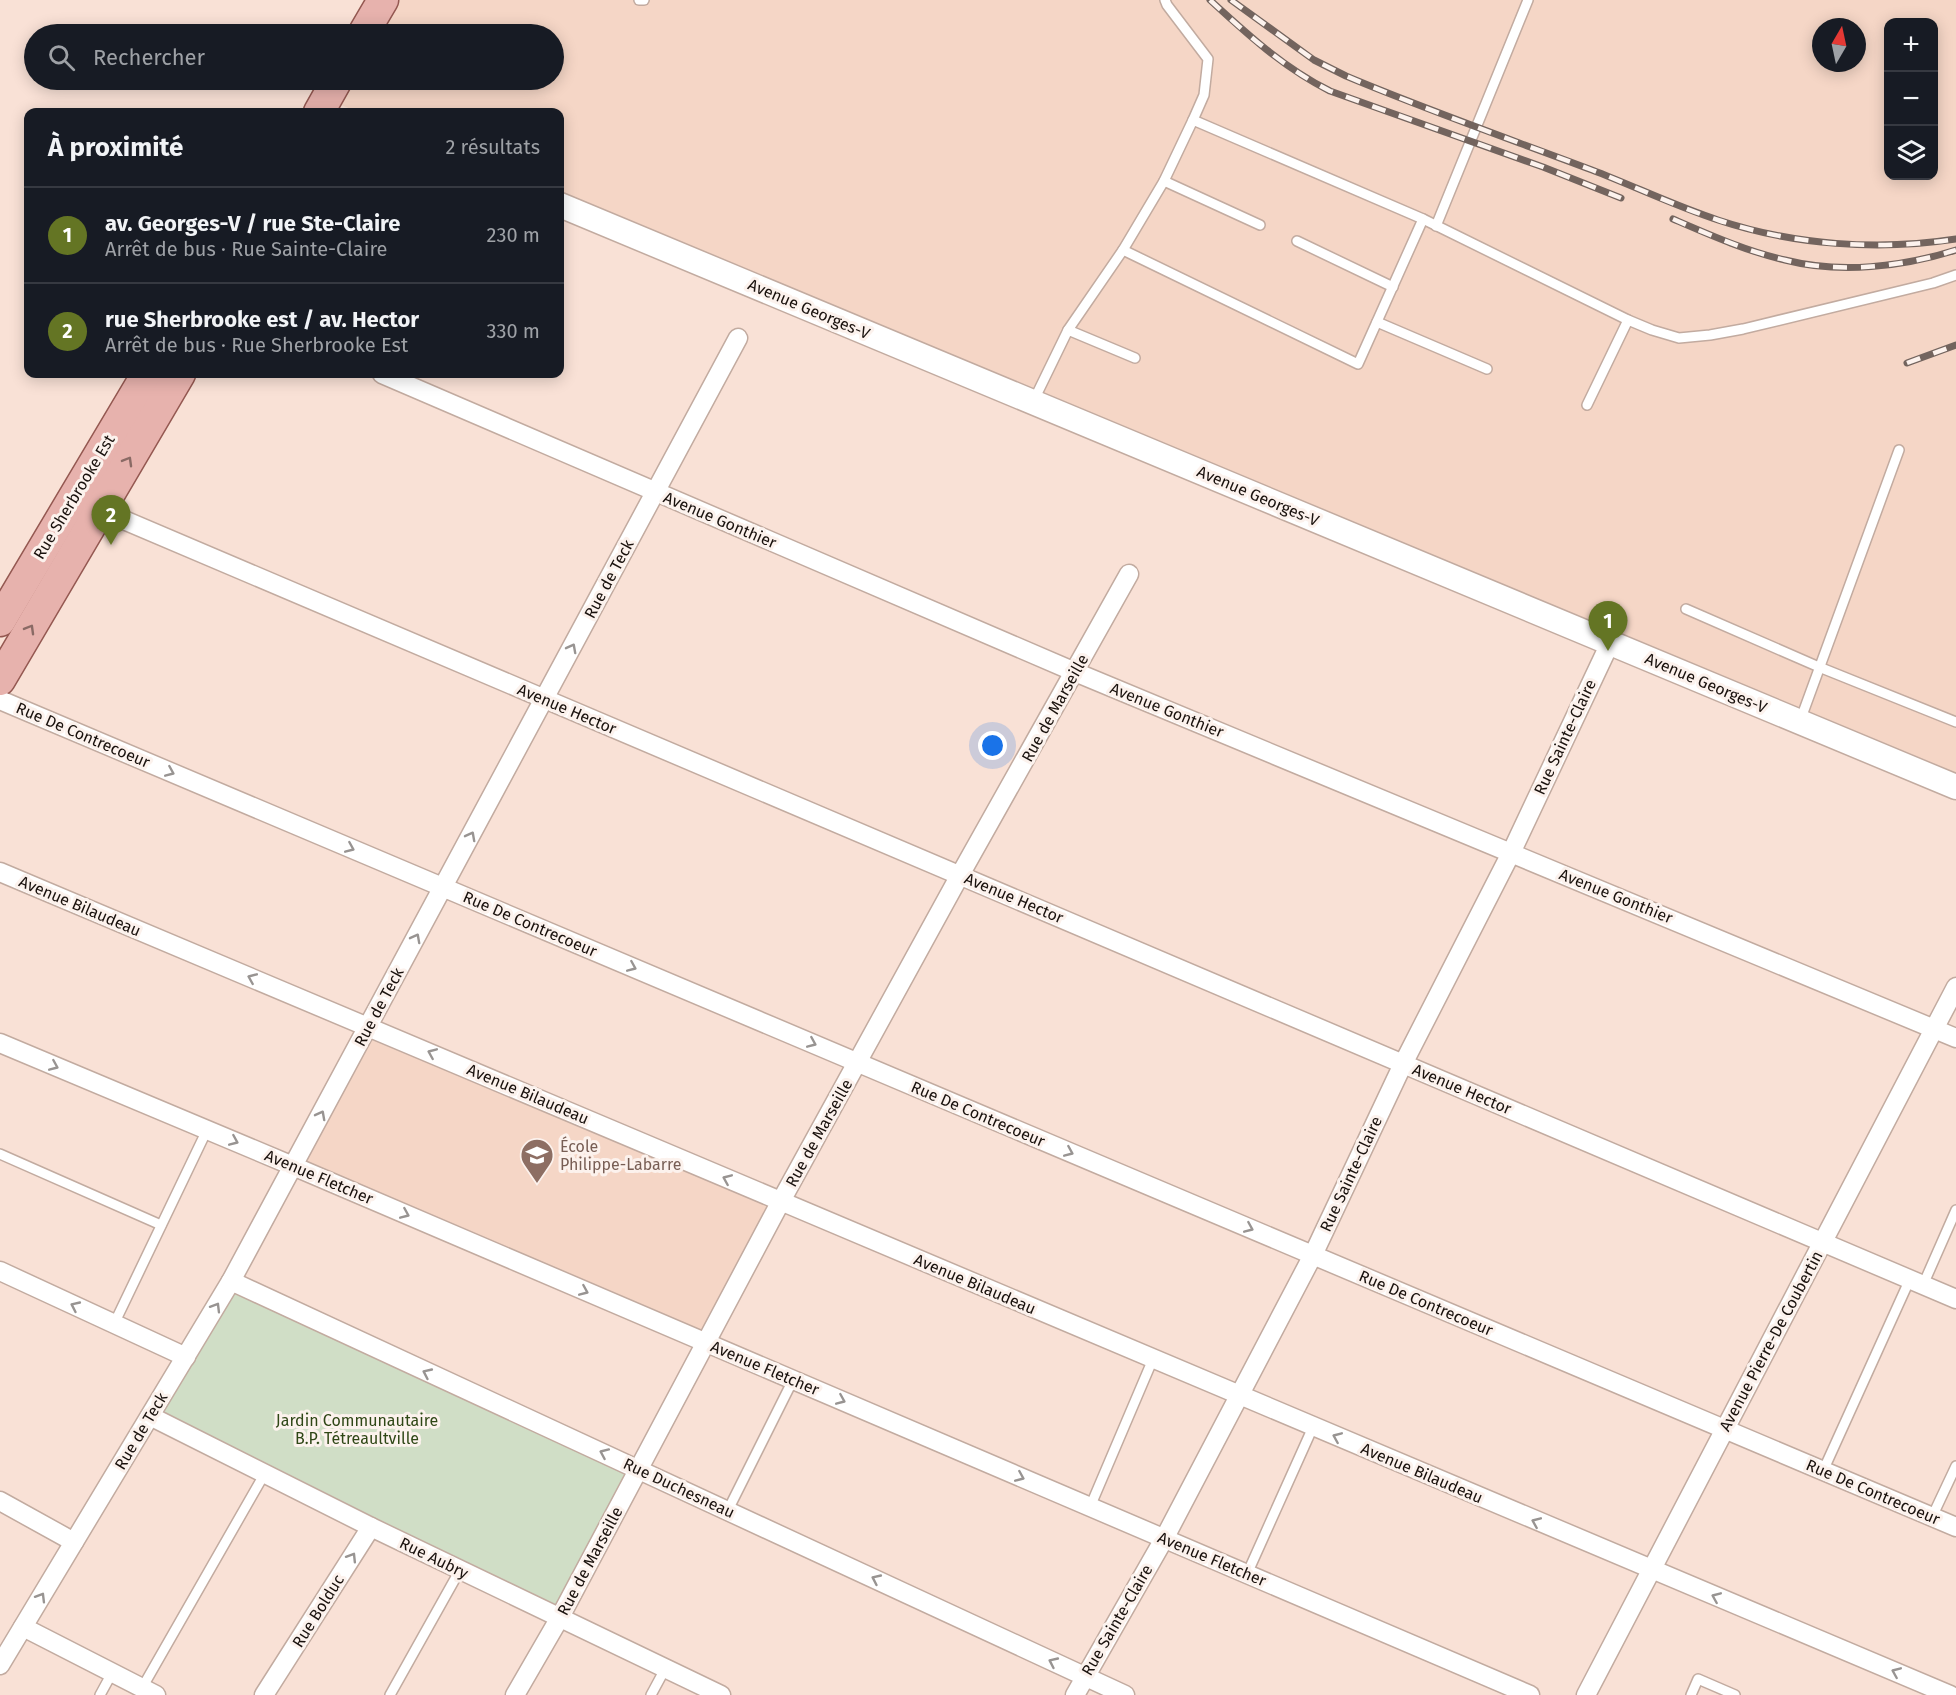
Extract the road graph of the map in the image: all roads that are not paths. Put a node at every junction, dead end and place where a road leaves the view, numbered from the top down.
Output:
1 (383, 0) edge
2 (1165, 0) edge
3 (1528, 0) edge
4 (369, 24) edge
5 (332, 90) edge
6 (324, 108) edge
7 (1193, 120) junction
8 (1164, 181) junction
9 (564, 207) edge
10 (1424, 219) junction
11 (1260, 225) dead end
12 (1436, 226) junction
13 (1297, 241) dead end
14 (1123, 250) junction
15 (1956, 275) edge
16 (1393, 287) junction
17 (1628, 320) junction
18 (1377, 322) junction
19 (1068, 330) junction
20 (738, 338) dead end
21 (1135, 357) dead end
22 (1487, 369) dead end
23 (145, 378) edge
24 (178, 378) edge
25 (391, 378) edge
26 (1033, 402) junction
27 (1587, 405) dead end
28 (1899, 450) dead end
29 (655, 492) junction
30 (73, 498) junction
31 (100, 510) junction
32 (1129, 574) dead end
33 (1686, 609) dead end
34 (0, 621) edge
35 (1610, 643) junction
36 (1819, 667) junction
37 (1075, 672) junction
38 (0, 680) edge
39 (544, 699) junction
40 (0, 700) edge
41 (1799, 722) junction
42 (1956, 722) edge
43 (1956, 787) edge
44 (1511, 853) junction
45 (0, 872) edge
46 (960, 875) junction
47 (443, 887) junction
48 (1956, 987) edge
49 (368, 1026) junction
50 (1935, 1028) junction
51 (1956, 1038) edge
52 (0, 1043) edge
53 (859, 1063) junction
54 (1403, 1064) junction
55 (207, 1130) junction
56 (0, 1154) edge
57 (293, 1166) junction
58 (781, 1201) junction
59 (1956, 1210) edge
60 (161, 1225) junction
61 (1823, 1242) junction
62 (1313, 1255) junction
63 (0, 1271) edge
64 (231, 1281) junction
65 (1917, 1282) junction
66 (1956, 1299) edge
67 (114, 1324) junction
68 (706, 1343) junction
69 (186, 1357) junction
70 (1153, 1359) junction
71 (793, 1380) junction
72 (1239, 1396) junction
73 (150, 1416) junction
74 (1313, 1427) junction
75 (1725, 1429) junction
76 (1956, 1466) edge
77 (639, 1469) junction
78 (1823, 1470) junction
79 (265, 1473) junction
80 (0, 1501) edge
81 (1090, 1507) junction
82 (728, 1510) junction
83 (1932, 1517) junction
84 (371, 1527) junction
85 (1956, 1527) edge
86 (1164, 1539) junction
87 (74, 1542) junction
88 (460, 1570) junction
89 (1651, 1570) junction
90 (1247, 1574) junction
91 (559, 1619) junction
92 (23, 1628) junction
93 (0, 1665) edge
94 (665, 1669) junction
95 (112, 1673) junction
96 (1084, 1676) junction
97 (149, 1691) edge
98 (100, 1695) edge
99 (264, 1695) edge
100 (390, 1695) edge
101 (515, 1695) edge
102 (651, 1695) edge
103 (721, 1695) edge
104 (1075, 1695) edge
105 (1125, 1695) edge
106 (1530, 1695) edge
107 (1586, 1695) edge
108 (1691, 1695) edge
109 (1735, 1695) edge
110 (1950, 1695) edge

1 - 4 main road
2 - 7 lane
3 - 12 lane
5 - 6 main road
7 - 8 lane
7 - 10 lane
8 - 11 lane
8 - 14 lane
9 - 26 street, Avenue Georges-V
10 - 12 lane
10 - 16 lane
12 - 17 lane
13 - 16 lane
14 - 18 lane
14 - 19 lane
15 - 17 lane
16 - 18 lane
17 - 27 lane
18 - 22 lane
19 - 21 lane
19 - 26 lane
20 - 29 street, Rue de Teck
23 - 30 main road, Rue Sherbrooke Est
31 -> 24 main road, Rue Sherbrooke Est
25 - 29 street, Avenue Gonthier
26 - 35 street, Avenue Georges-V
28 - 36 lane
29 - 37 street, Avenue Gonthier
39 -> 29 street, Rue de Teck
30 - 31 street, Avenue Hector
30 - 34 main road, Rue Sherbrooke Est
38 -> 31 main road, Rue Sherbrooke Est
31 - 39 street, Avenue Hector
32 - 37 street, Rue de Marseille
33 - 36 lane
35 - 41 street, Avenue Georges-V
35 - 44 street, Rue Sainte-Claire
36 - 41 lane
36 - 42 lane
37 - 44 street, Avenue Gonthier
37 - 46 street, Rue de Marseille
39 - 46 street, Avenue Hector
47 -> 39 street, Rue de Teck
40 -> 47 street, Rue De Contrecoeur
41 - 43 street, Avenue Georges-V
44 - 50 street, Avenue Gonthier
44 - 54 street, Rue Sainte-Claire
49 -> 45 street, Avenue Bilaudeau
46 - 53 street, Rue de Marseille
46 - 54 street, Avenue Hector
49 -> 47 street, Rue de Teck
47 -> 53 street, Rue De Contrecoeur
48 - 50 street, Avenue Pierre-De Coubertin
57 -> 49 street, Rue de Teck
58 -> 49 street, Avenue Bilaudeau
50 - 51 street, Avenue Gonthier
50 - 61 street, Avenue Pierre-De Coubertin
52 -> 55 street, Avenue Fletcher
53 - 58 street, Rue de Marseille
53 -> 62 street, Rue De Contrecoeur
54 - 61 street, Avenue Hector
54 - 62 street, Rue Sainte-Claire
55 -> 57 street, Avenue Fletcher
55 - 60 lane
56 - 60 lane
57 - 64 street, Rue de Teck
57 -> 68 street, Avenue Fletcher
58 - 68 street, Rue de Marseille
58 - 70 street, Avenue Bilaudeau
59 - 65 lane
60 - 67 lane
61 - 65 street, Avenue Hector
61 - 75 street, Avenue Pierre-De Coubertin
62 - 72 street, Rue Sainte-Claire
62 - 75 street, Rue De Contrecoeur
67 -> 63 street
69 -> 64 street, Rue de Teck
77 -> 64 street, Rue Duchesneau
65 - 66 street, Avenue Hector
65 - 78 lane
67 - 69 street
68 - 71 street, Avenue Fletcher
68 - 77 street, Rue de Marseille
69 - 73 street, Rue de Teck
70 - 72 street, Avenue Bilaudeau
70 - 81 lane
71 -> 81 street, Avenue Fletcher
71 - 82 lane
72 - 74 street, Avenue Bilaudeau
72 - 86 street, Rue Sainte-Claire
73 - 79 street, Rue Aubry
73 - 87 street, Rue de Teck
89 -> 74 street, Avenue Bilaudeau
74 - 90 lane
75 - 78 street, Rue De Contrecoeur
75 - 89 street, Avenue Pierre-De Coubertin
76 - 83 lane
77 - 82 street, Rue Duchesneau
77 - 91 street, Rue de Marseille
78 - 83 street, Rue De Contrecoeur
79 - 84 street, Rue Aubry
79 - 97 lane
80 - 87 street
81 - 86 street, Avenue Fletcher
96 -> 82 street, Rue Duchesneau
83 - 85 street, Rue De Contrecoeur
84 - 88 street, Rue Aubry
99 -> 84 street, Rue Bolduc
86 - 90 street, Avenue Fletcher
86 - 96 street, Rue Sainte-Claire
92 -> 87 street, Rue de Teck
88 - 91 street, Rue Aubry
88 - 100 lane
89 - 107 street, Avenue Pierre-De Coubertin
110 -> 89 street, Avenue Bilaudeau
90 - 106 street, Avenue Fletcher
91 - 94 street, Rue Aubry
91 - 101 street, Rue de Marseille
92 - 93 street, Rue de Teck
92 - 95 street
94 - 102 lane
94 - 103 street, Rue Aubry
95 - 97 street
95 - 98 lane
96 - 104 street, Rue Sainte-Claire
96 - 105 street, Rue Duchesneau
108 - 109 lane

